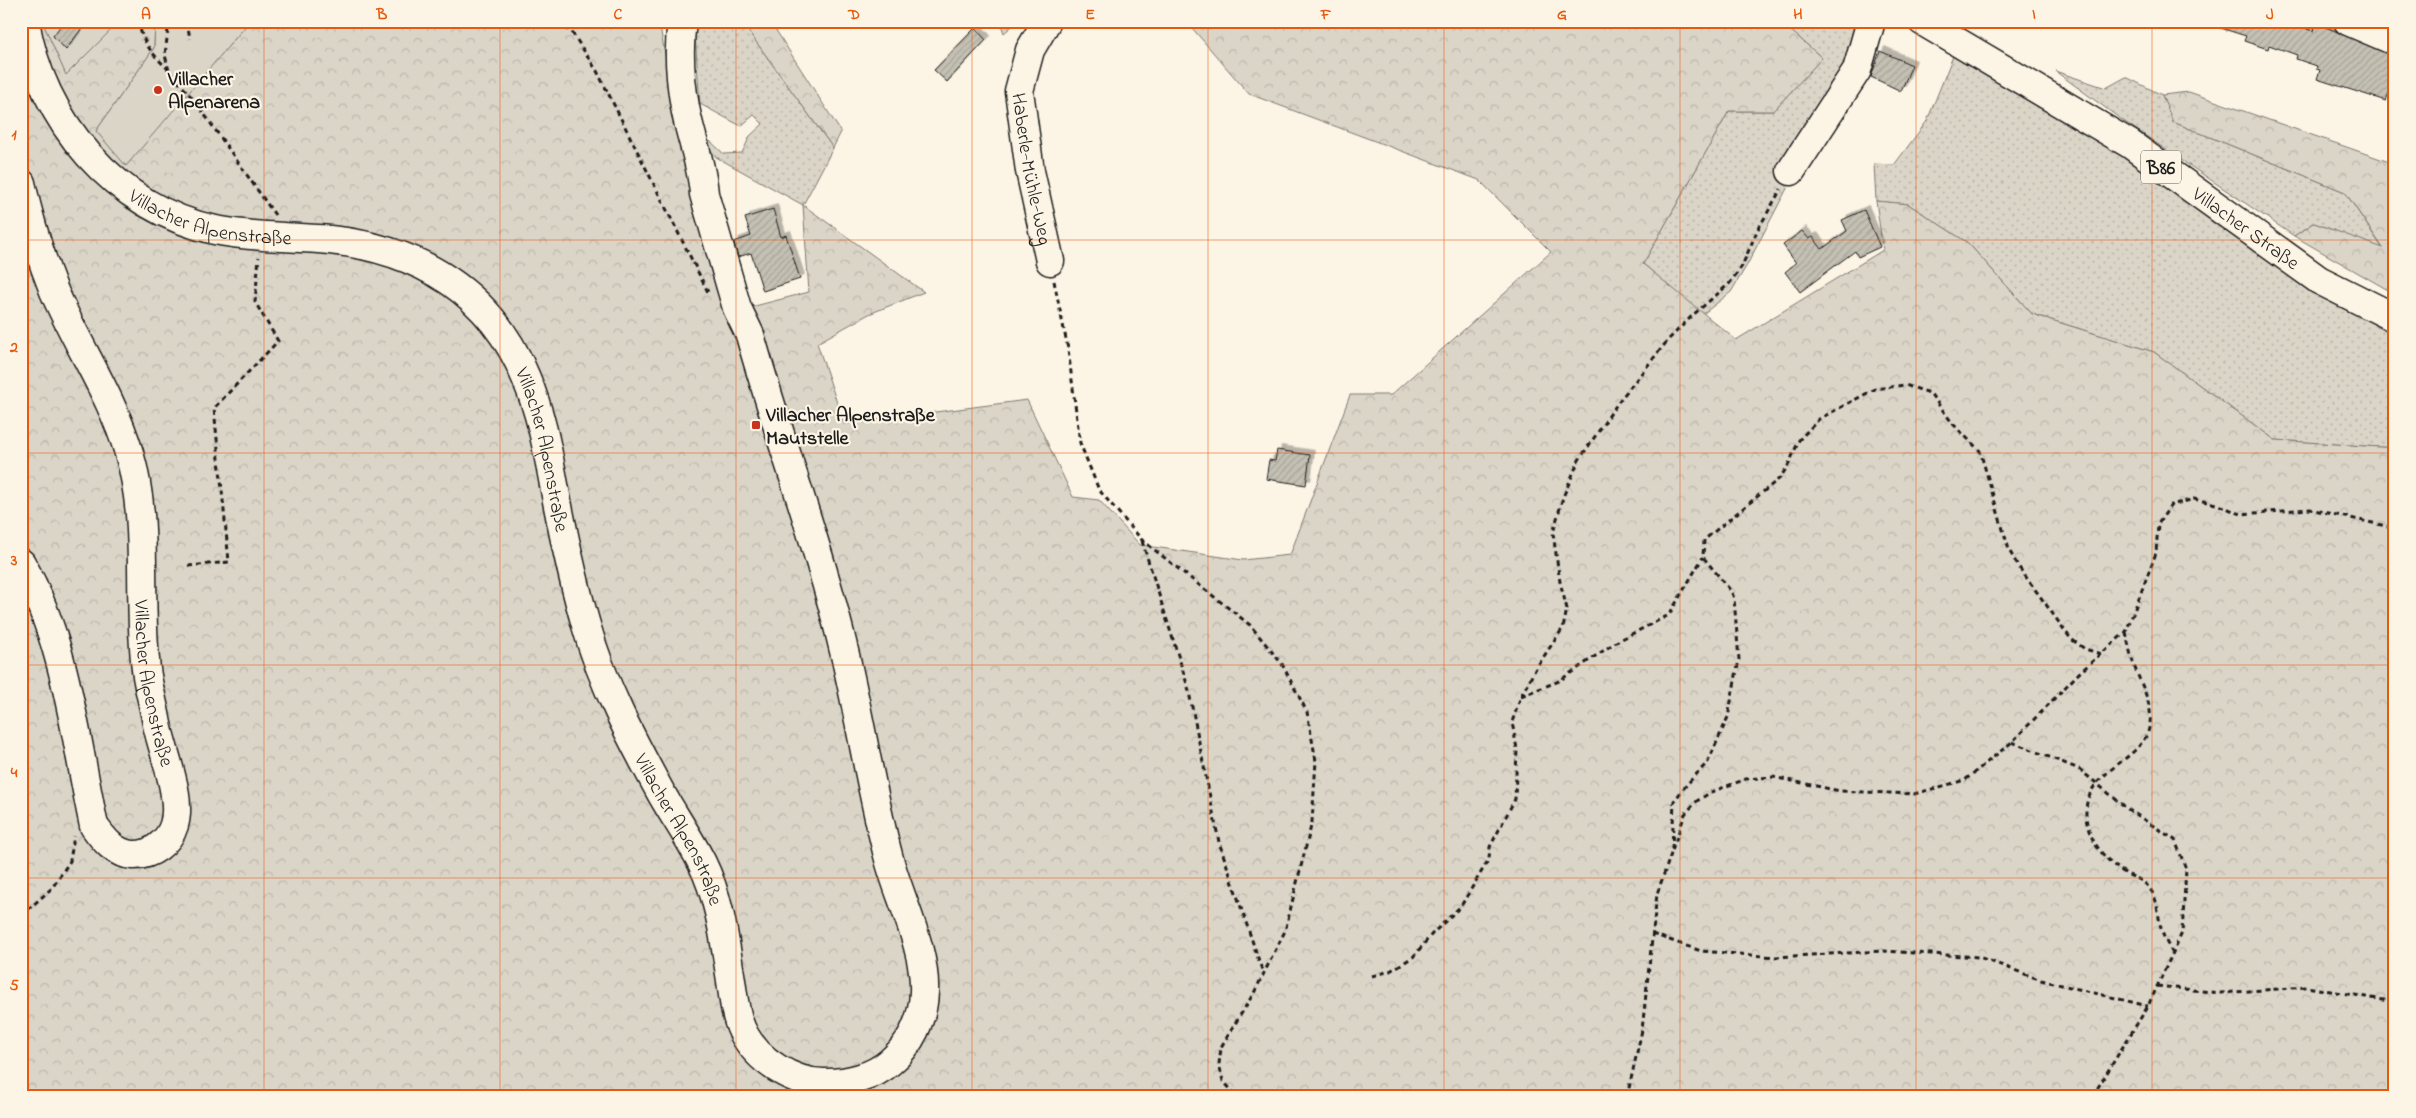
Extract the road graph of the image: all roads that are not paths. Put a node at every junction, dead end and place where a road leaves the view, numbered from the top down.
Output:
1 (25, 21) edge
2 (682, 21) edge
3 (1047, 21) edge
4 (1871, 21) edge
5 (1922, 21) edge
6 (2354, 22) edge
7 (2395, 42) edge
8 (1791, 171) road end
9 (21, 183) edge
10 (1050, 261) road end
11 (2395, 318) edge
12 (21, 563) edge

1 - 2 street, Villacher Alpenstraße
3 - 10 street, Haberle-Mühle-Weg
4 - 8 street
5 - 11 street, Villacher Straße / B86
6 - 7 street
9 - 12 street, Villacher Alpenstraße

